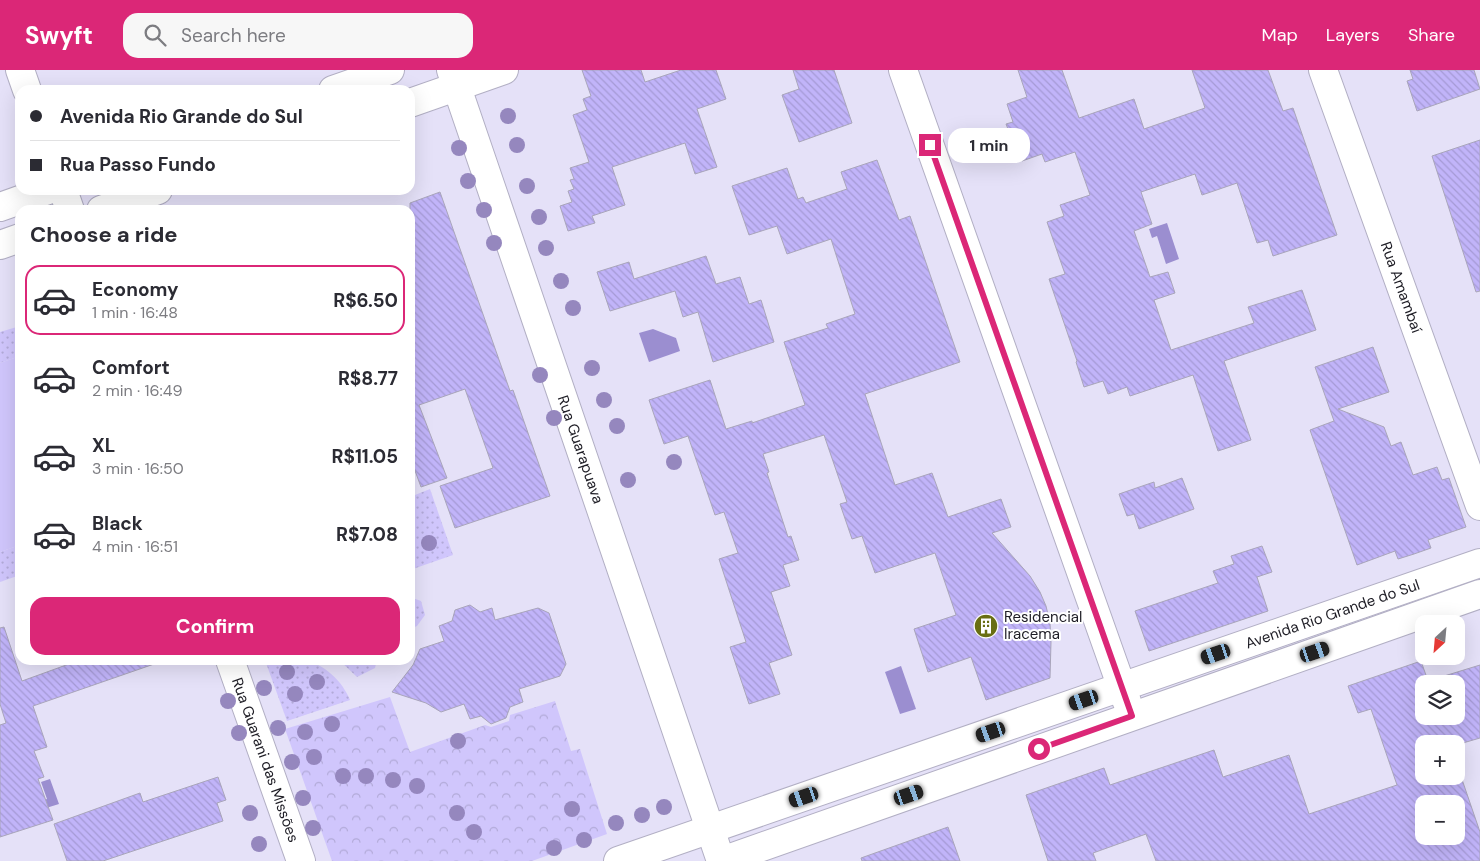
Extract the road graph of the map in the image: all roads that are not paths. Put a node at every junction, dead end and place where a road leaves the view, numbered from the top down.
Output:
1 (20, 70) edge
2 (390, 70) edge
3 (504, 70) edge
4 (903, 70) edge
5 (1323, 70) edge
6 (454, 78) edge
7 (25, 85) edge
8 (347, 85) edge
9 (415, 100) edge
10 (34, 195) edge
11 (144, 195) edge
12 (115, 205) edge
13 (0, 207) edge
14 (15, 240) edge
15 (0, 245) edge
16 (1480, 506) edge
17 (1480, 563) edge
18 (1480, 594) edge
19 (232, 665) edge
20 (1122, 686) junction
21 (1132, 716) junction
22 (710, 829) junction
23 (301, 861) edge
24 (618, 861) edge
25 (722, 861) edge

1 - 7 street
2 - 8 street
3 - 6 street
4 - 20 street
5 - 16 street, Rua Amambaí
6 - 9 street
6 - 22 street, Rua Guarapuava
10 - 13 street
11 - 12 street
14 - 15 street
17 - 20 street, Avenida Rio Grande do Sul
18 - 21 street, Avenida Rio Grande do Sul
19 - 23 street, Rua Guarani das Missões
20 - 21 street
20 - 22 street, Avenida Rio Grande do Sul
21 - 25 street, Avenida Rio Grande do Sul
22 - 24 street, Avenida Rio Grande do Sul
22 - 25 street, Rua Guarapuava

